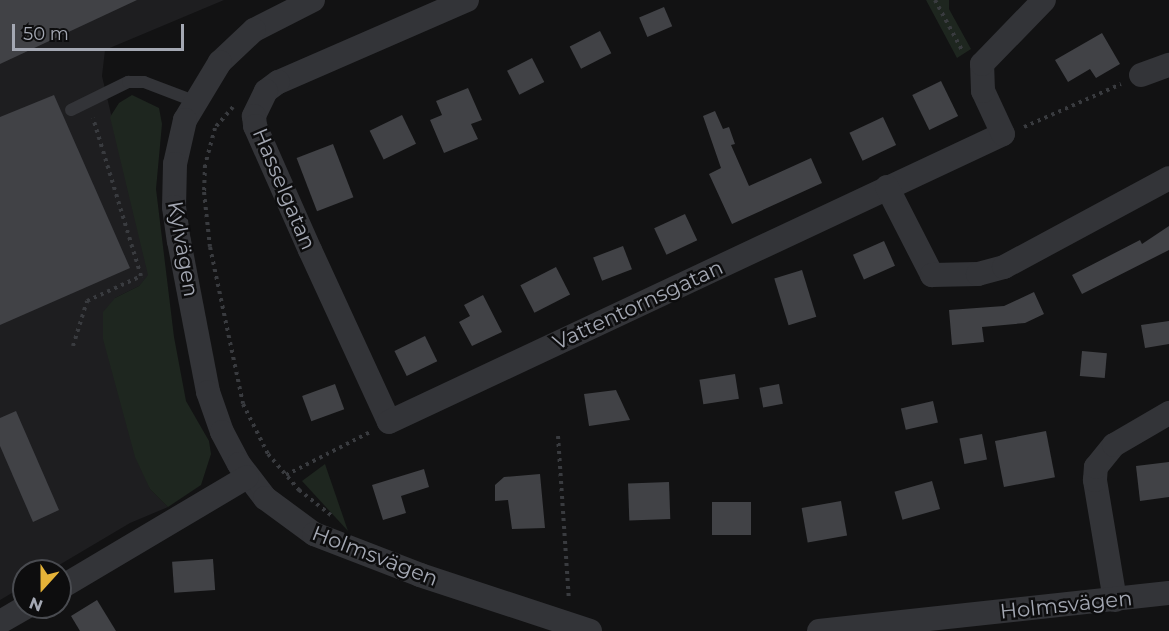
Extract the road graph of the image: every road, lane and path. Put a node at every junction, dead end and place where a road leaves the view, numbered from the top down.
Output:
1 (313, 0) edge
2 (467, 0) edge
3 (935, 0) edge
4 (1044, 0) edge
5 (1169, 65) edge
6 (1141, 75) joint
7 (980, 76) junction
8 (88, 100) junction
9 (194, 101) junction
10 (257, 105) junction
11 (71, 110) dead end
12 (1003, 134) junction
13 (1169, 178) edge
14 (887, 187) junction
15 (73, 346) dead end
16 (1169, 413) edge
17 (389, 422) junction
18 (558, 436) dead end
19 (286, 475) junction
20 (247, 477) junction
21 (335, 544) junction
22 (72, 581) edge
23 (1169, 593) edge
24 (1115, 600) junction
25 (580, 628) edge
26 (819, 631) edge

1 - 9 street, Kylvägen
2 - 10 street, Hasselgatan
3 - 7 path
4 - 7 street
5 - 6 street
6 - 12 path
7 - 12 street
8 - 9 lane
8 - 11 lane
8 - 15 path
9 - 20 street, Kylvägen
10 - 17 street, Hasselgatan
10 - 19 path
12 - 14 street, Vattentornsgatan
13 - 14 street
14 - 17 street, Vattentornsgatan
16 - 24 street
17 - 19 path
18 - 25 path
19 - 21 path
20 - 21 street, Holmsvägen
20 - 22 street
21 - 25 street, Holmsvägen
23 - 24 street, Holmsvägen
24 - 26 street, Holmsvägen

